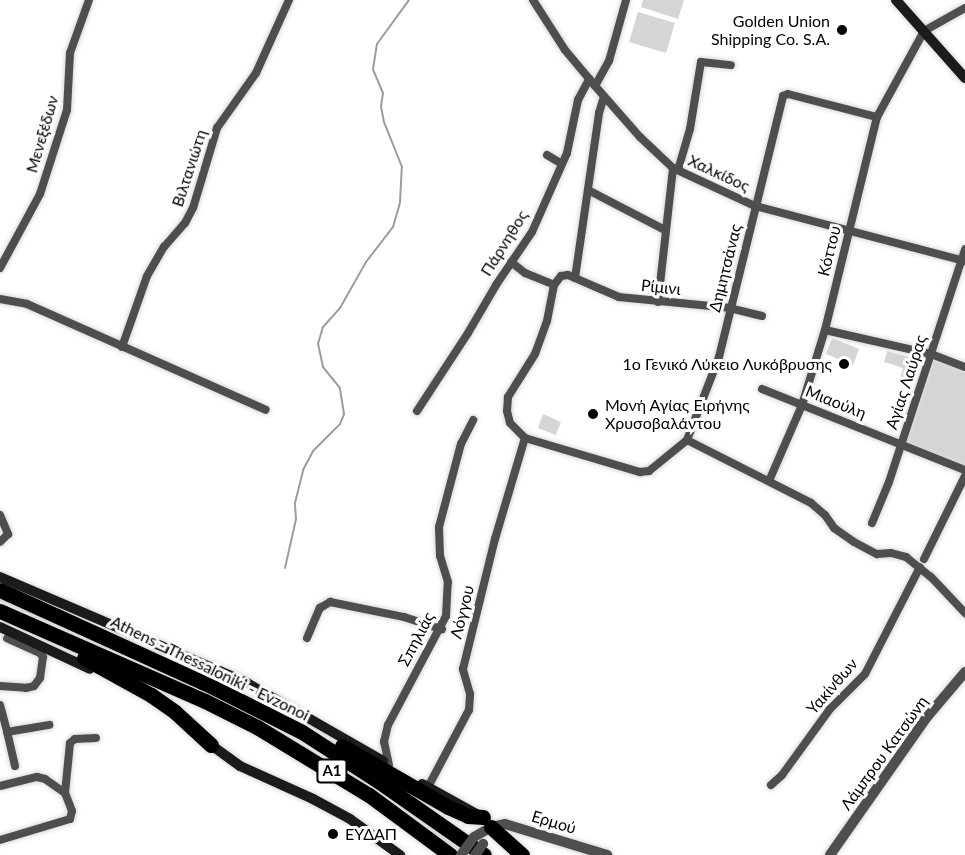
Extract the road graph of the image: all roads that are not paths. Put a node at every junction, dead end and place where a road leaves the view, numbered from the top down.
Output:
1 (89, 0) edge
2 (289, 0) edge
3 (533, 0) edge
4 (626, 0) edge
5 (896, 0) edge
6 (965, 8) edge
7 (924, 31) junction
8 (731, 65) dead end
9 (965, 78) edge
10 (592, 83) junction
11 (604, 97) junction
12 (877, 117) junction
13 (547, 156) dead end
14 (562, 164) junction
15 (675, 169) junction
16 (588, 190) junction
17 (755, 206) junction
18 (665, 230) junction
19 (850, 231) junction
20 (965, 249) edge
21 (963, 261) edge
22 (511, 262) junction
23 (0, 268) edge
24 (575, 278) junction
25 (554, 285) junction
26 (0, 299) edge
27 (658, 302) junction
28 (731, 308) junction
29 (762, 316) dead end
30 (825, 330) junction
31 (122, 347) junction
32 (931, 354) junction
33 (965, 367) edge
34 (762, 389) dead end
35 (802, 405) junction
36 (266, 410) dead end
37 (417, 411) dead end
38 (473, 420) dead end
39 (525, 438) junction
40 (687, 440) junction
41 (901, 444) junction
42 (965, 470) edge
43 (965, 476) edge
44 (769, 481) junction
45 (0, 515) edge
46 (872, 523) dead end
47 (0, 542) edge
48 (922, 563) junction
49 (0, 577) edge
50 (0, 590) edge
51 (0, 611) edge
52 (965, 613) edge
53 (0, 627) edge
54 (33, 627) junction
55 (442, 629) junction
56 (10, 636) junction
57 (307, 638) dead end
58 (0, 646) edge
59 (965, 672) edge
60 (0, 686) edge
61 (0, 705) edge
62 (248, 705) junction
63 (49, 725) dead end
64 (4, 729) edge
65 (96, 738) dead end
66 (211, 745) junction
67 (389, 765) junction
68 (15, 766) dead end
69 (771, 785) dead end
70 (0, 786) edge
71 (428, 787) junction
72 (65, 793) junction
73 (487, 822) junction
74 (0, 840) edge
75 (481, 845) edge
76 (400, 855) edge
77 (450, 855) edge
78 (461, 855) edge
79 (475, 855) edge
80 (522, 855) edge
81 (607, 855) edge
82 (830, 855) edge

1 - 23 street, Μενεξέδων
2 - 31 street, Βιλτανιώτη
3 - 10 street, Χαλκίδος
4 - 10 street, Πάρνηθος
5 - 7 main road
6 - 7 street
7 - 9 main road
7 - 12 street, Κόττου
8 - 15 street
10 - 11 street, Χαλκίδος
10 - 14 street, Πάρνηθος
11 - 15 street, Χαλκίδος
11 - 16 street
12 - 17 street, Δημητσάνας
12 - 19 street, Κόττου
13 - 14 street
14 - 22 street, Πάρνηθος
15 - 17 street, Χαλκίδος
15 - 18 street
16 - 18 street
16 - 24 street
17 - 19 street, Χαλκίδος
17 - 28 street, Δημητσάνας
18 - 27 street
19 - 21 street, Χαλκίδος
19 - 30 street, Κόττου
20 - 21 street, Αγίας Λαύρας
21 - 32 street, Αγίας Λαύρας
22 - 25 street
22 - 37 street, Πάρνηθος
24 - 25 street, Ρίμινι
24 - 27 street, Ρίμινι
25 - 39 street
26 - 31 street
27 - 28 street, Ρίμινι
28 - 29 street, Ρίμινι
28 - 40 street, Δημητσάνας
30 - 32 street
30 - 35 street, Κόττου
31 - 36 street
32 - 33 street
32 - 41 street, Αγίας Λαύρας
34 - 35 street, Μιαούλη
35 - 41 street, Μιαούλη
35 - 44 street, Κόττου
38 - 55 street, Σπηλιάς
39 - 40 street
39 - 71 street, Λόγγου
40 - 44 street
41 - 42 street, Μιαούλη
41 - 46 street, Αγίας Λαύρας
43 - 48 street, Υακίνθων
44 - 48 street
45 - 47 street
48 - 52 street
48 - 69 street, Υακίνθων
49 - 67 main road
50 - 62 highway, Athens - Thessaloniki - Evzonoi / Α1
51 - 54 highway, Athens - Thessaloniki - Evzonoi / Α1
53 - 56 main road
54 - 66 highway
54 - 77 highway, Athens - Thessaloniki - Evzonoi / Α1
55 - 57 street
55 - 67 street, Σπηλιάς
56 - 58 street
56 - 60 street
56 - 66 main road
59 - 82 street, Λάμπρου Κατσώνη
61 - 64 street
62 - 73 highway
62 - 75 highway, Athens - Thessaloniki - Evzonoi / Α1
63 - 64 street
64 - 68 street
65 - 72 street
66 - 76 main road
67 - 71 main road
70 - 72 street
71 - 73 main road
72 - 74 street
73 - 75 street
73 - 80 highway
73 - 81 street, Ερμού
75 - 78 street, bridge
75 - 79 street, bridge

